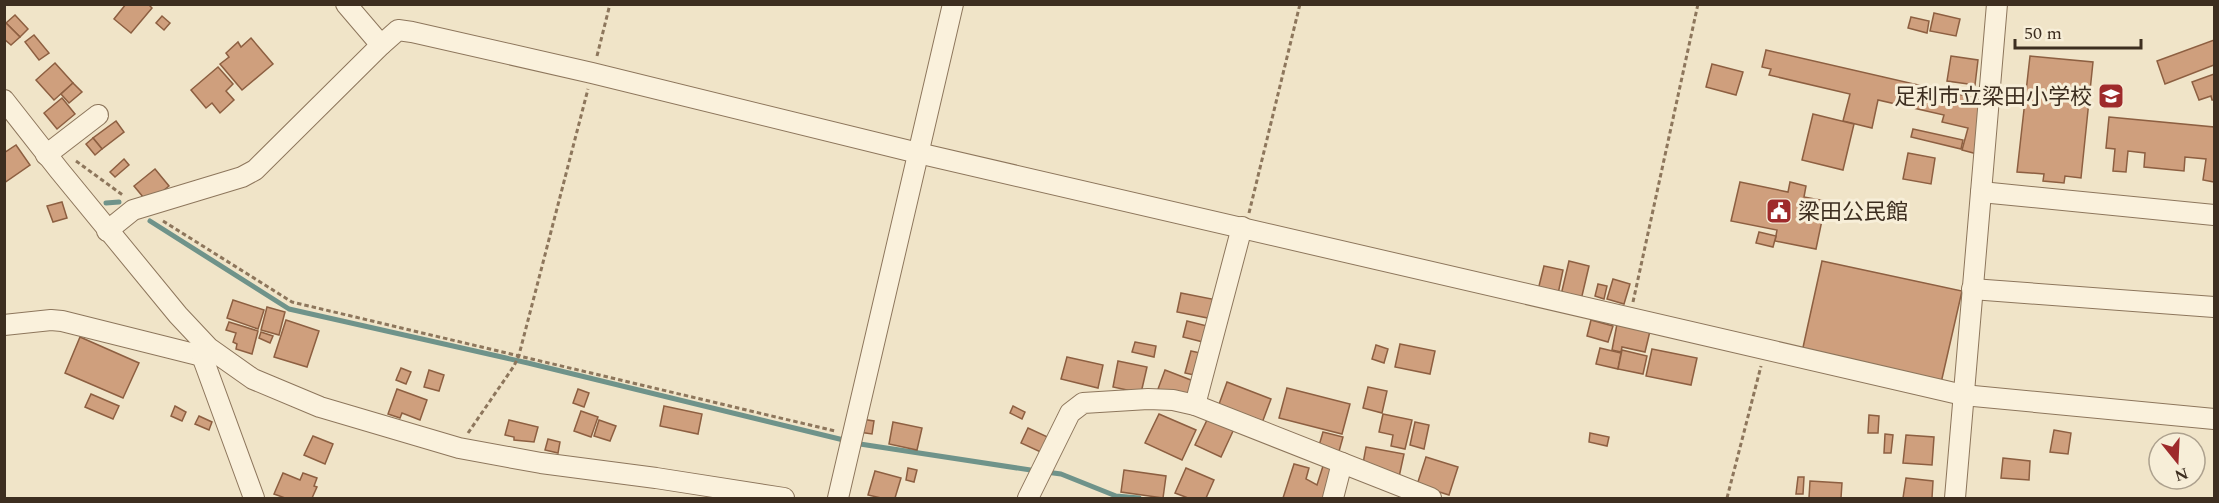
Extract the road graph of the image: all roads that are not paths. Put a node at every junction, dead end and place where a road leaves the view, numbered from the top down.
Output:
1 (346, 4) edge
2 (953, 4) edge
3 (1997, 4) edge
4 (381, 45) junction
5 (4, 100) edge
6 (98, 115) dead end
7 (53, 149) junction
8 (918, 153) junction
9 (1981, 192) junction
10 (2214, 215) edge
11 (1243, 228) junction
12 (107, 231) junction
13 (1972, 289) junction
14 (2214, 307) edge
15 (4, 326) edge
16 (205, 352) junction
17 (1963, 395) junction
18 (1195, 405) junction
19 (2214, 419) edge
20 (1342, 463) junction
21 (254, 498) edge
22 (784, 498) edge
23 (838, 498) edge
24 (1028, 498) edge
25 (1333, 498) edge
26 (1431, 498) edge
27 (1955, 498) edge

1 - 4 street
2 - 8 street
3 - 9 street
4 - 8 street
4 - 12 street
5 - 7 street
6 - 7 street
7 - 12 street
8 - 11 street
8 - 23 street
9 - 10 street
9 - 13 street
11 - 17 street
11 - 18 street
12 - 16 street
13 - 14 street
13 - 17 street
15 - 16 street
16 - 21 street
16 - 22 street
17 - 19 street
17 - 27 street
18 - 20 street
18 - 24 street
20 - 25 street
20 - 26 street

